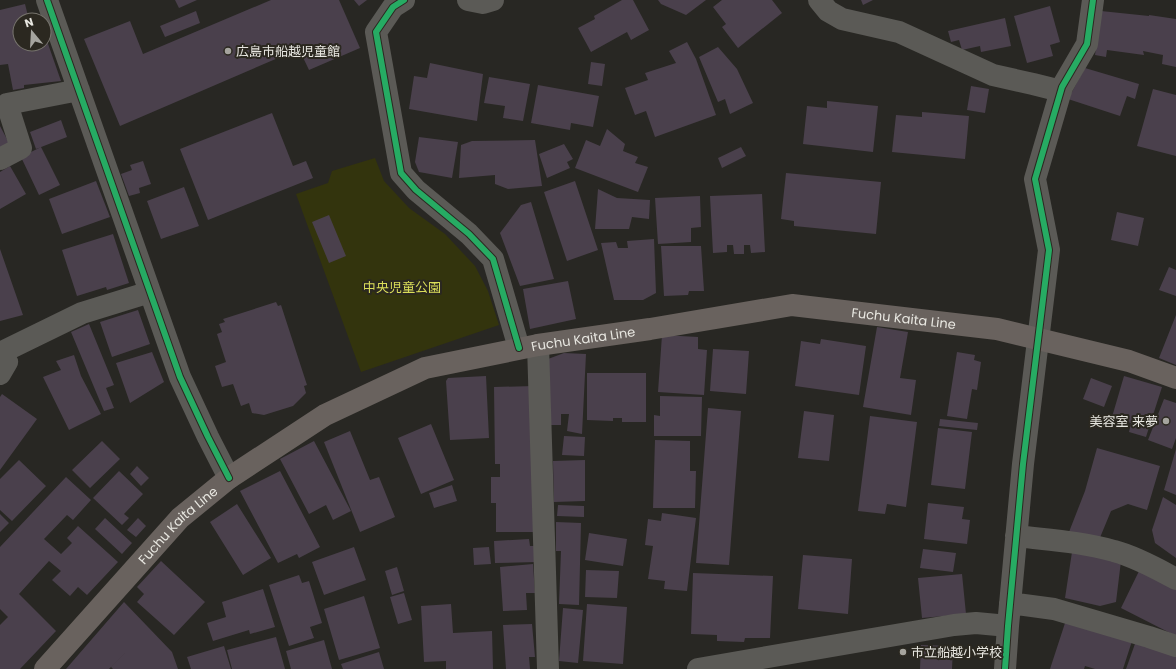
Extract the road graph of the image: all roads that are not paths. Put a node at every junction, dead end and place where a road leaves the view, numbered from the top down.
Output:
1 (47, 0) edge
2 (404, 0) edge
3 (468, 0) edge
4 (494, 0) edge
5 (819, 0) edge
6 (1093, 0) edge
7 (79, 90) junction
8 (1061, 91) junction
9 (0, 159) edge
10 (150, 292) junction
11 (1038, 338) junction
12 (529, 347) junction
13 (0, 353) edge
14 (0, 374) edge
15 (1176, 378) edge
16 (229, 478) junction
17 (1016, 536) junction
18 (1176, 579) edge
19 (1010, 603) junction
20 (1008, 626) junction
21 (1176, 646) edge
22 (45, 669) edge
23 (548, 669) edge
24 (698, 669) edge
25 (1005, 669) edge

1 - 7 street
2 - 12 street
3 - 4 street
5 - 8 street
6 - 8 street
7 - 9 street
7 - 10 street
8 - 11 street
10 - 13 street
10 - 16 street
11 - 12 main road, Fuchu Kaita Line
11 - 15 main road, Fuchu Kaita Line
11 - 17 street
12 - 16 main road, Fuchu Kaita Line
12 - 23 street
13 - 14 street
16 - 22 main road, Fuchu Kaita Line
17 - 18 street
17 - 19 street
19 - 20 street
19 - 21 street
20 - 24 street
20 - 25 street

